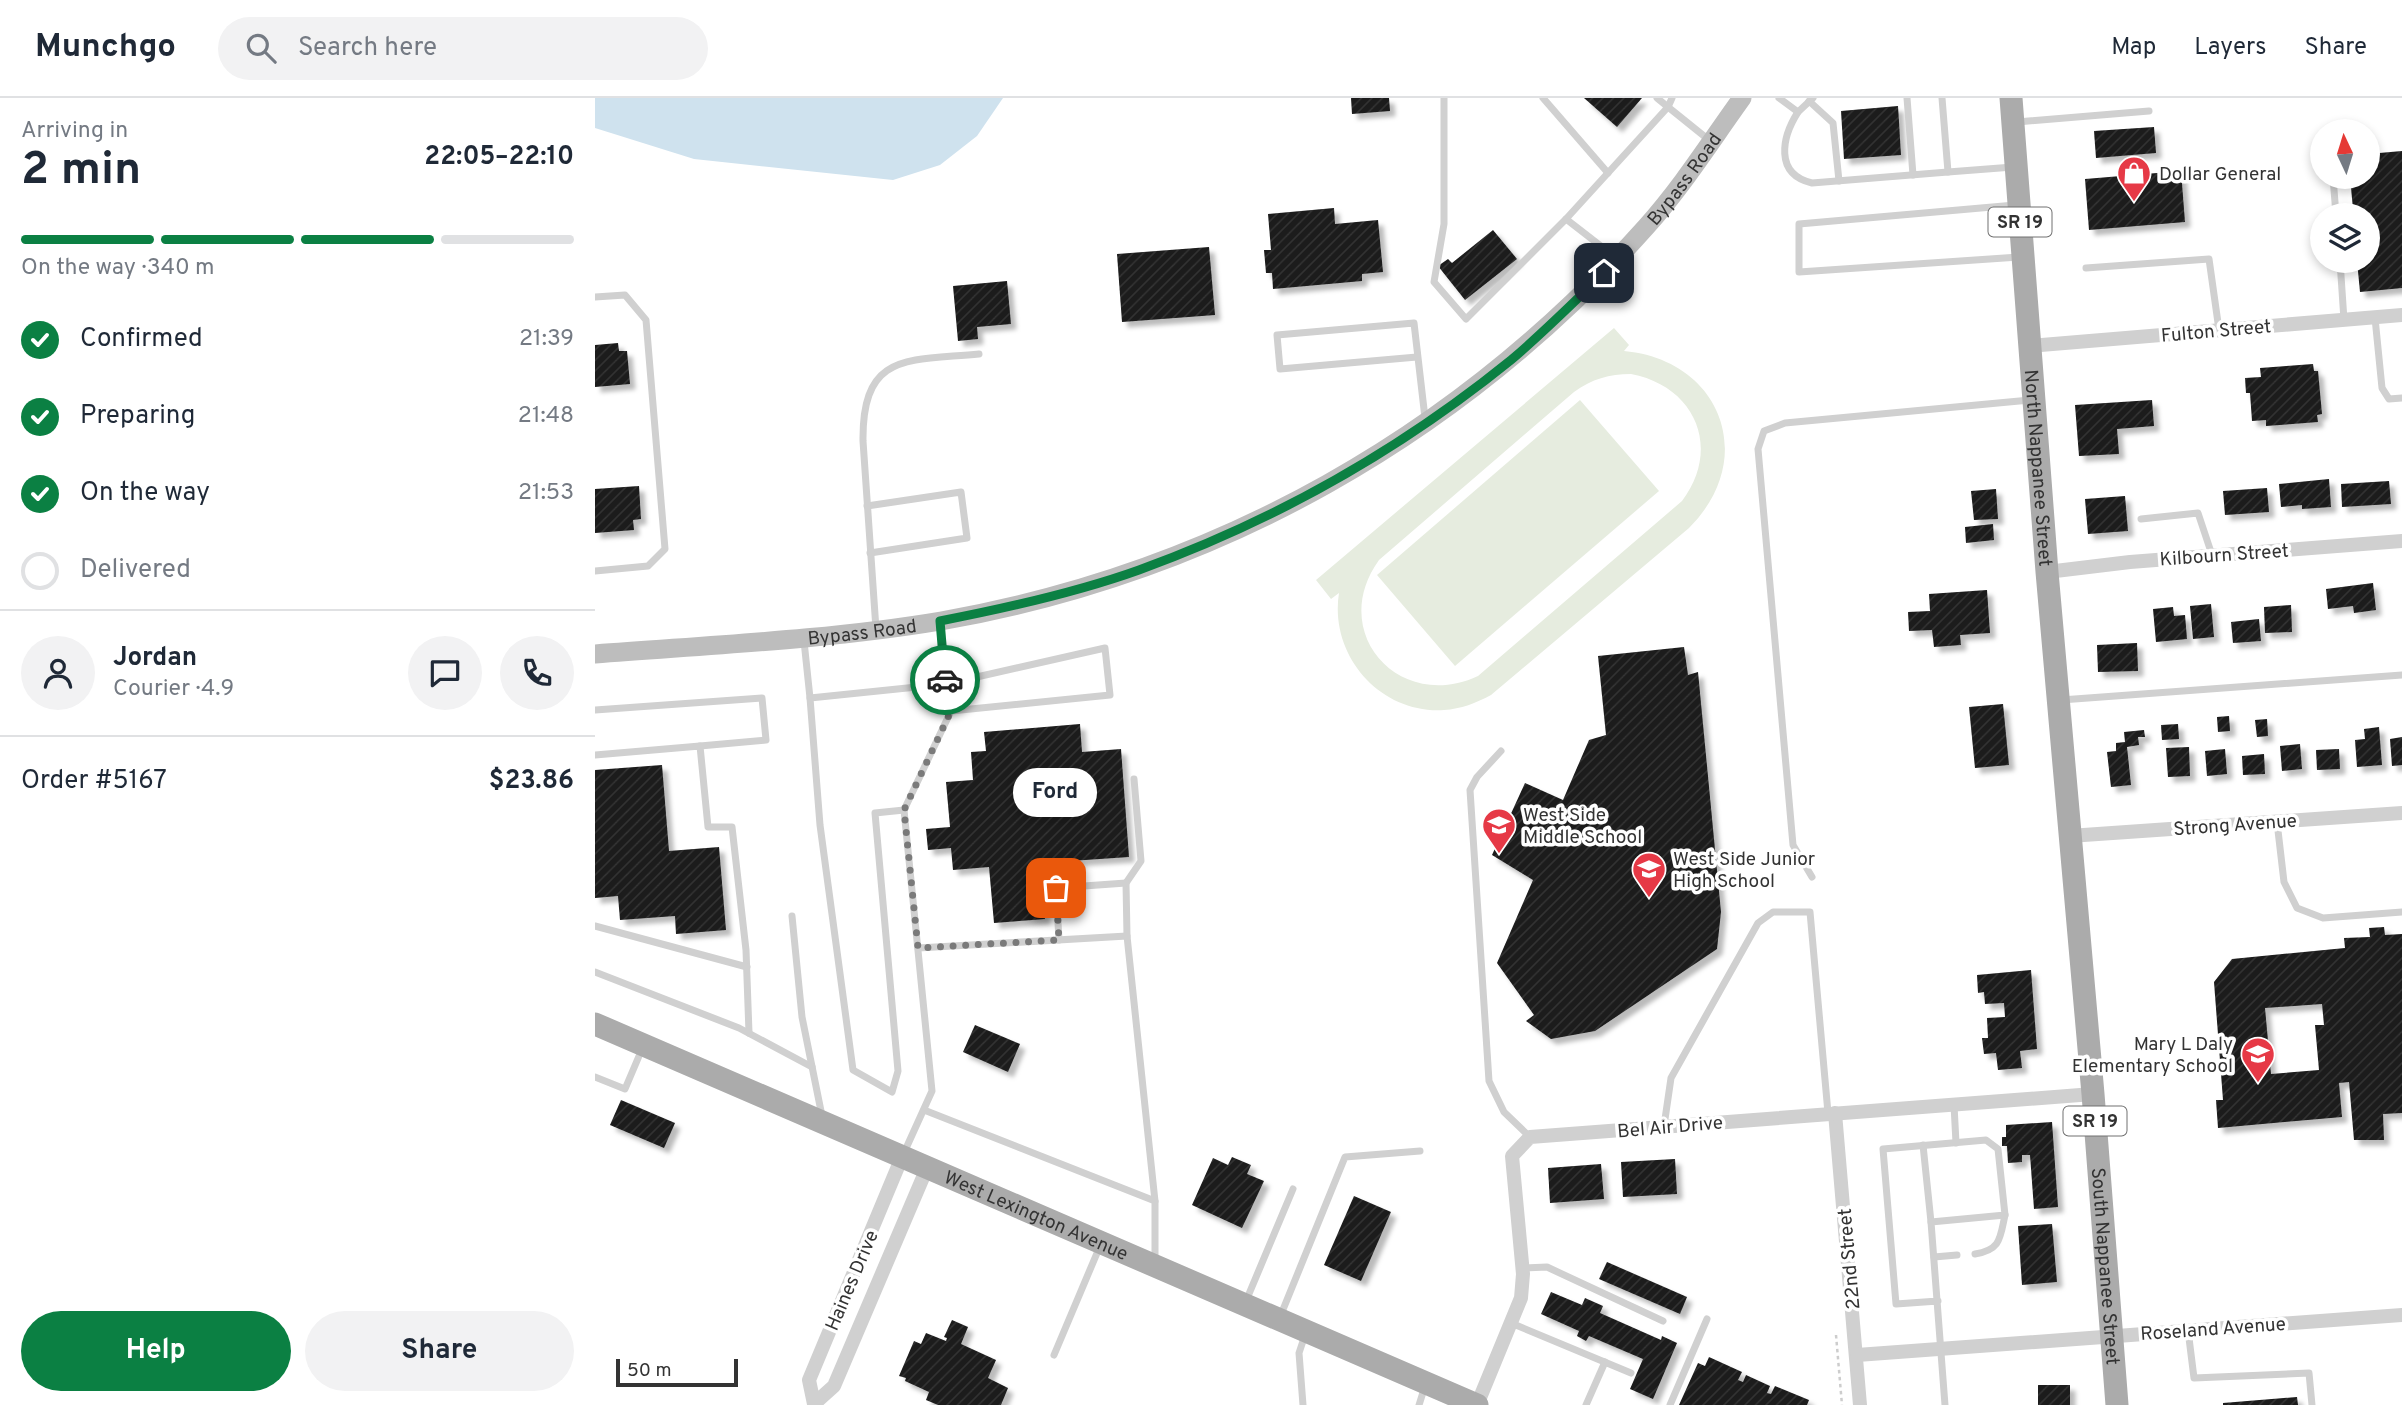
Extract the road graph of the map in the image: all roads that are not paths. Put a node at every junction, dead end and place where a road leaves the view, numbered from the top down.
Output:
1 (1444, 98) edge
2 (1543, 98) edge
3 (1657, 98) edge
4 (1672, 98) edge
5 (1742, 98) edge
6 (1779, 98) edge
7 (1907, 98) edge
8 (1942, 98) edge
9 (2011, 98) edge
10 (1811, 100) edge
11 (1668, 107) junction
12 (2149, 111) dead end
13 (1798, 112) junction
14 (2013, 122) junction
15 (1711, 141) junction
16 (2016, 167) junction
17 (1948, 172) junction
18 (1608, 173) junction
19 (1913, 175) junction
20 (1839, 181) junction
21 (2019, 205) junction
22 (1566, 219) junction
23 (2023, 257) junction
24 (1617, 258) junction
25 (2086, 268) dead end
26 (2341, 273) edge
27 (595, 298) edge
28 (2402, 315) edge
29 (2375, 318) junction
30 (2344, 320) junction
31 (2219, 330) junction
32 (2029, 346) junction
33 (979, 354) dead end
34 (1417, 357) junction
35 (2402, 398) edge
36 (2034, 400) junction
37 (1426, 423) junction
38 (867, 506) junction
39 (2141, 519) dead end
40 (2402, 541) edge
41 (870, 553) junction
42 (2211, 555) junction
43 (595, 570) edge
44 (2047, 572) junction
45 (940, 621) junction
46 (877, 630) junction
47 (804, 637) junction
48 (595, 654) edge
49 (2402, 675) edge
50 (946, 684) junction
51 (810, 698) junction
52 (2058, 701) junction
53 (595, 710) edge
54 (951, 711) junction
55 (700, 746) junction
56 (1501, 751) dead end
57 (595, 755) edge
58 (1135, 779) dead end
59 (904, 810) junction
60 (2402, 813) edge
61 (2277, 821) junction
62 (2069, 836) junction
63 (1812, 877) dead end
64 (1126, 883) junction
65 (2402, 912) edge
66 (792, 916) dead end
67 (595, 926) edge
68 (1128, 936) junction
69 (1059, 940) junction
70 (918, 948) junction
71 (747, 967) junction
72 (595, 972) edge
73 (595, 1024) edge
74 (749, 1033) junction
75 (643, 1045) junction
76 (812, 1067) junction
77 (595, 1077) edge
78 (2093, 1094) junction
79 (1954, 1104) junction
80 (924, 1110) junction
81 (1832, 1113) junction
82 (823, 1123) junction
83 (1664, 1126) junction
84 (1530, 1137) junction
85 (1956, 1143) junction
86 (1923, 1145) junction
87 (1420, 1151) dead end
88 (902, 1157) junction
89 (927, 1168) junction
90 (1293, 1189) dead end
91 (1155, 1201) junction
92 (2005, 1215) junction
93 (1931, 1222) junction
94 (1101, 1243) junction
95 (1975, 1254) dead end
96 (1957, 1255) dead end
97 (1934, 1257) junction
98 (1156, 1266) junction
99 (1523, 1268) junction
100 (1938, 1301) junction
101 (1244, 1305) junction
102 (2402, 1315) edge
103 (1707, 1319) dead end
104 (1279, 1320) junction
105 (1664, 1321) dead end
106 (1511, 1323) junction
107 (2188, 1330) junction
108 (1306, 1331) junction
109 (2112, 1335) junction
110 (1942, 1348) junction
111 (1054, 1355) dead end
112 (1857, 1355) junction
113 (1605, 1363) junction
114 (1631, 1373) dead end
115 (1423, 1394) edge
116 (814, 1405) edge
117 (1303, 1405) edge
118 (1477, 1405) edge
119 (1586, 1405) edge
120 (1670, 1405) edge
121 (1860, 1405) edge
122 (1945, 1405) edge
123 (2117, 1405) edge
124 (2312, 1405) edge

1 - 22 lane
2 - 18 lane
3 - 11 lane
4 - 11 lane
5 - 15 main road, Bypass Road
6 - 13 lane
7 - 19 lane
8 - 17 lane
9 - 14 main road, North Nappanee Street / SR 19
10 - 13 lane
10 - 20 lane
11 - 15 lane
11 - 18 lane
12 - 14 lane
13 - 20 lane
14 - 16 main road, North Nappanee Street / SR 19
15 - 24 main road, Bypass Road
16 - 17 lane
16 - 21 main road, North Nappanee Street / SR 19
17 - 19 lane
18 - 22 lane
19 - 20 lane
21 - 23 main road, North Nappanee Street / SR 19
21 - 23 lane
22 - 24 lane
23 - 32 main road, North Nappanee Street / SR 19
24 - 37 main road, Bypass Road
25 - 31 lane
26 - 30 lane
27 - 43 lane
28 - 29 street, Fulton Street
29 - 30 street, Fulton Street
29 - 35 lane
30 - 31 street, Fulton Street
31 - 32 street, Fulton Street
32 - 36 main road, North Nappanee Street / SR 19
33 - 38 lane
34 - 34 lane
34 - 37 lane
36 - 44 main road, North Nappanee Street / SR 19
36 - 63 lane
37 - 45 main road, Bypass Road
38 - 41 lane
38 - 41 lane
39 - 42 lane
40 - 42 street, Kilbourn Street
41 - 46 lane
42 - 44 street, Kilbourn Street
44 - 52 main road, North Nappanee Street / SR 19
45 - 46 main road, Bypass Road
45 - 50 lane
46 - 47 main road, Bypass Road
47 - 48 main road, Bypass Road
47 - 51 lane
49 - 52 lane
50 - 51 lane
50 - 54 lane
50 - 54 lane
51 - 59 lane
52 - 62 main road, North Nappanee Street / SR 19
53 - 55 lane
54 - 59 lane
55 - 57 lane
55 - 71 lane
56 - 84 lane
58 - 64 lane
59 - 70 lane
60 - 61 street, Strong Avenue
61 - 62 street, Strong Avenue
61 - 65 lane
62 - 78 main road, South Nappanee Street / SR 19
64 - 68 lane
64 - 69 lane
66 - 76 lane
67 - 71 lane
68 - 69 lane
68 - 91 lane
69 - 70 lane
70 - 80 lane
71 - 74 lane
72 - 74 lane
73 - 75 main road, West Lexington Avenue
74 - 76 lane
75 - 77 lane
75 - 82 main road, West Lexington Avenue
76 - 82 lane
78 - 79 street, Bel Air Drive
78 - 109 main road, South Nappanee Street / SR 19
79 - 81 street, Bel Air Drive
79 - 85 lane
80 - 88 lane
80 - 91 lane
81 - 83 street, Bel Air Drive
81 - 83 lane
81 - 112 street, 22nd Street
82 - 88 main road, West Lexington Avenue
83 - 84 street, Bel Air Drive
84 - 99 street
85 - 86 lane
85 - 92 lane
86 - 93 lane
86 - 100 lane
87 - 104 lane
88 - 89 main road, West Lexington Avenue
88 - 116 street, Haines Drive
89 - 94 main road, West Lexington Avenue
89 - 116 street, Haines Drive
90 - 101 lane
91 - 98 lane
92 - 93 lane
92 - 95 lane
93 - 97 lane
94 - 98 main road, West Lexington Avenue
94 - 111 lane
96 - 97 lane
97 - 100 lane
98 - 101 main road, West Lexington Avenue
99 - 105 lane
99 - 106 street
100 - 110 lane
101 - 104 main road, West Lexington Avenue
102 - 107 street, Roseland Avenue
103 - 120 lane
104 - 108 main road, West Lexington Avenue
106 - 113 lane
106 - 118 street
107 - 109 street, Roseland Avenue
107 - 124 lane
108 - 115 main road, West Lexington Avenue
108 - 117 lane
109 - 110 street, Roseland Avenue
109 - 123 main road, South Nappanee Street / SR 19
110 - 112 street, Roseland Avenue
110 - 122 lane
112 - 121 street, 22nd Street
113 - 114 lane
113 - 119 lane
115 - 118 main road, West Lexington Avenue

